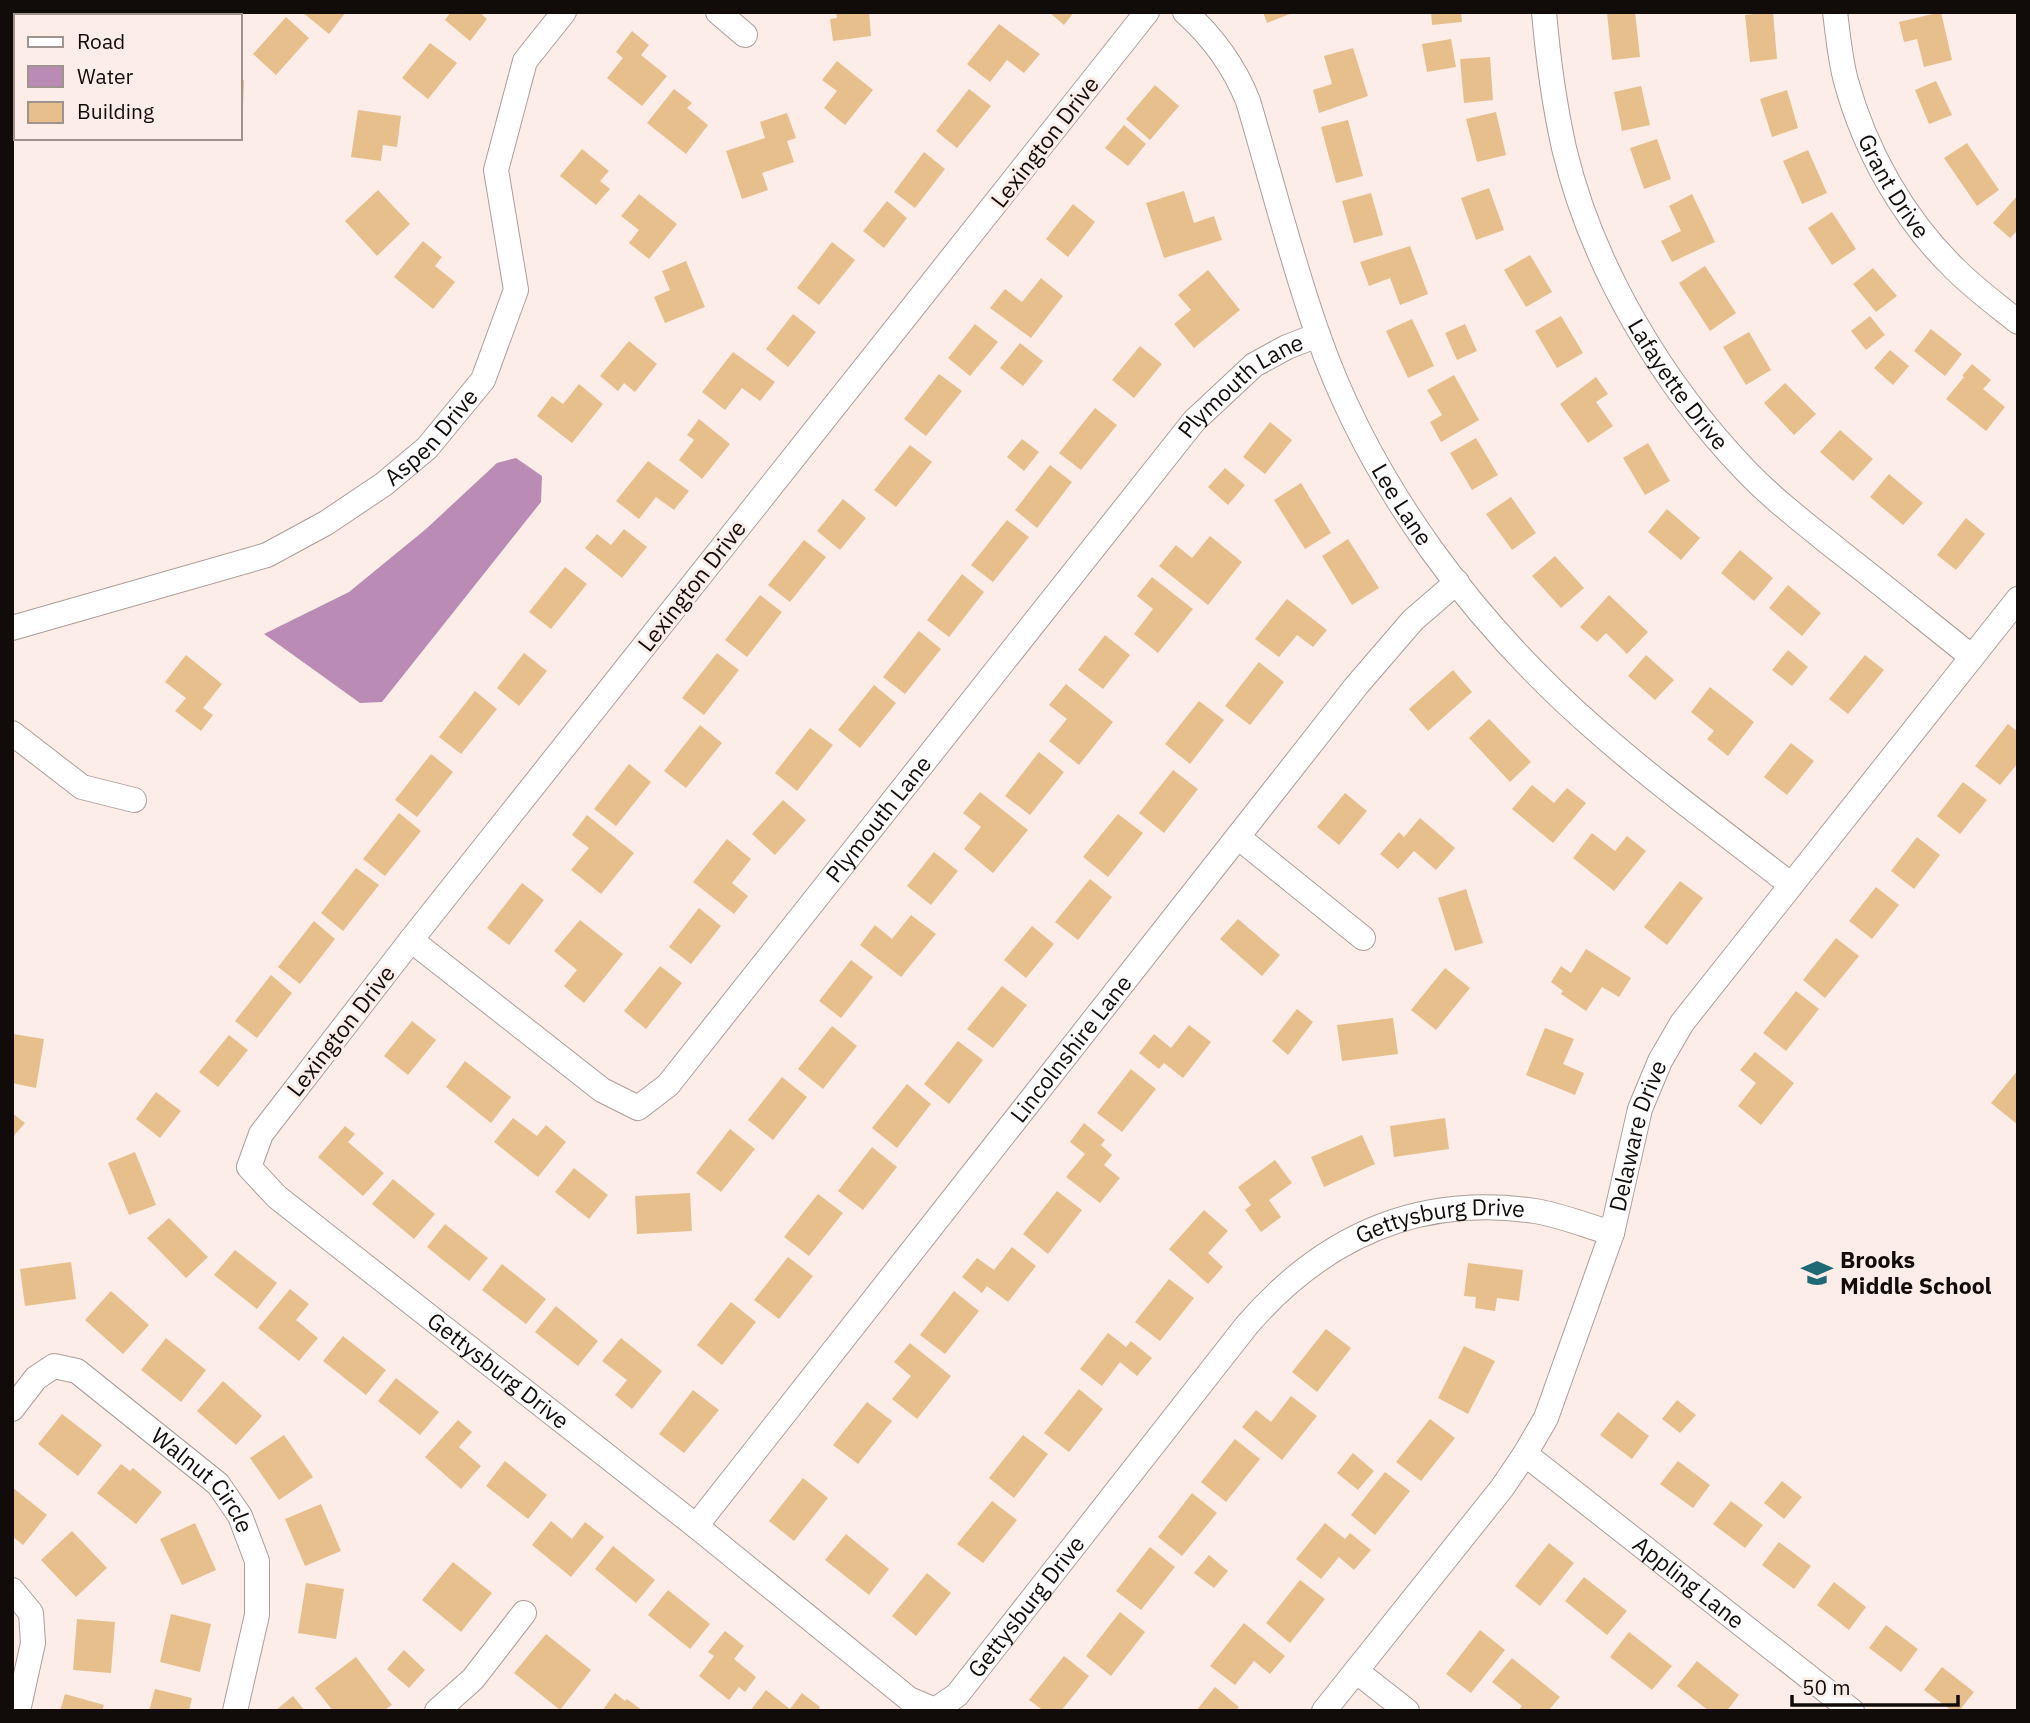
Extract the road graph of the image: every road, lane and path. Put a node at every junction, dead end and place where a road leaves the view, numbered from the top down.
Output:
1 (564, 12) edge
2 (718, 12) edge
3 (1147, 12) edge
4 (1185, 12) edge
5 (1544, 12) edge
6 (1835, 12) edge
7 (745, 35) dead end
8 (2018, 322) edge
9 (1318, 335) junction
10 (1457, 582) junction
11 (2018, 599) edge
12 (12, 628) edge
13 (1972, 657) junction
14 (12, 733) edge
15 (134, 800) dead end
16 (1238, 837) junction
17 (1790, 884) junction
18 (1363, 938) dead end
19 (411, 940) junction
20 (249, 1167) joint
21 (1612, 1233) junction
22 (12, 1409) edge
23 (1525, 1454) junction
24 (696, 1526) junction
25 (12, 1590) edge
26 (524, 1613) dead end
27 (1356, 1671) junction
28 (19, 1711) edge
29 (235, 1711) edge
30 (437, 1711) edge
31 (1324, 1711) edge
32 (1407, 1711) edge
33 (1852, 1711) edge

1 - 12 street, Aspen Drive
2 - 7 street
3 - 19 street, Lexington Drive
4 - 9 street, Lee Lane
5 - 13 street, Lafayette Drive
6 - 8 street, Grant Drive
9 - 10 street, Lee Lane
9 - 19 street, Plymouth Lane
10 - 16 street, Lincolnshire Lane
10 - 17 street, Lee Lane
11 - 13 street, Delaware Drive
13 - 17 street, Delaware Drive
14 - 15 street
16 - 18 street
16 - 24 street, Lincolnshire Lane
17 - 21 street, Delaware Drive
19 - 20 street, Lexington Drive
20 - 24 street, Gettysburg Drive
21 - 23 street, Delaware Drive
21 - 24 street, Gettysburg Drive
22 - 29 street, Walnut Circle
23 - 27 street, Delaware Drive
23 - 33 street, Appling Lane
25 - 28 street
26 - 30 street
27 - 31 street, Delaware Drive
27 - 32 street

